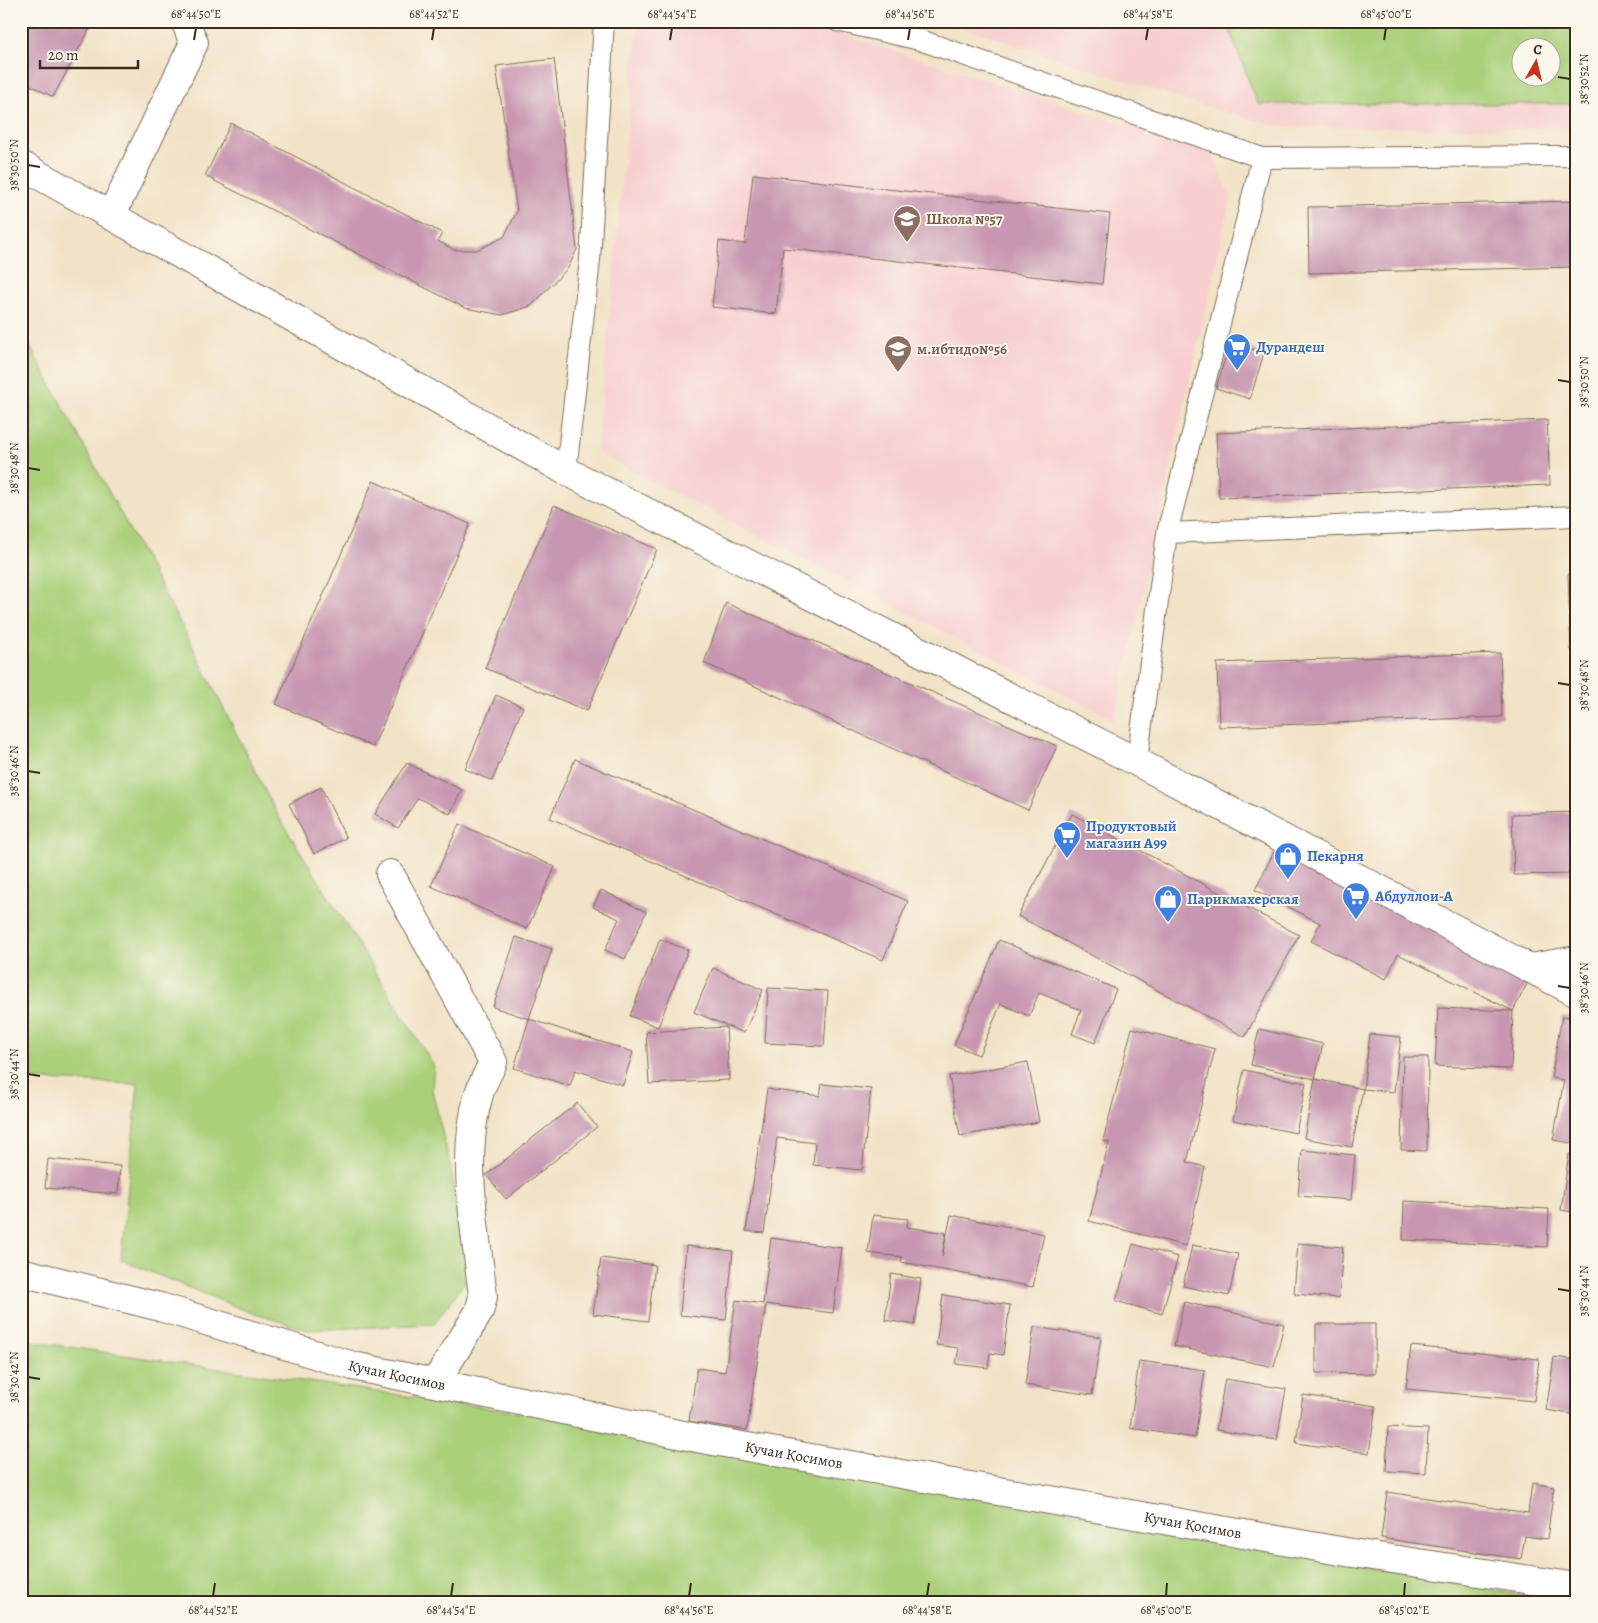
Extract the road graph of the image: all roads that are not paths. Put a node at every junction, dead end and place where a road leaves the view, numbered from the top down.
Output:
1 (184, 21) edge
2 (604, 21) edge
3 (838, 21) edge
4 (1577, 156) edge
5 (1262, 158) junction
6 (21, 166) edge
7 (111, 216) junction
8 (566, 470) junction
9 (1577, 516) edge
10 (1167, 533) junction
11 (1137, 762) junction
12 (390, 874) dead end
13 (1577, 960) edge
14 (1530, 968) junction
15 (1577, 993) edge
16 (21, 1272) edge
17 (435, 1383) junction
18 (1577, 1587) edge

1 - 7 street
2 - 8 lane
3 - 5 lane
4 - 5 lane
5 - 10 lane
6 - 7 street
7 - 8 street
8 - 11 street
9 - 10 lane
10 - 11 lane
11 - 14 street
12 - 17 street
13 - 14 street
14 - 15 street
16 - 17 street, Кучаи Қосимов
17 - 18 street, Кучаи Қосимов

